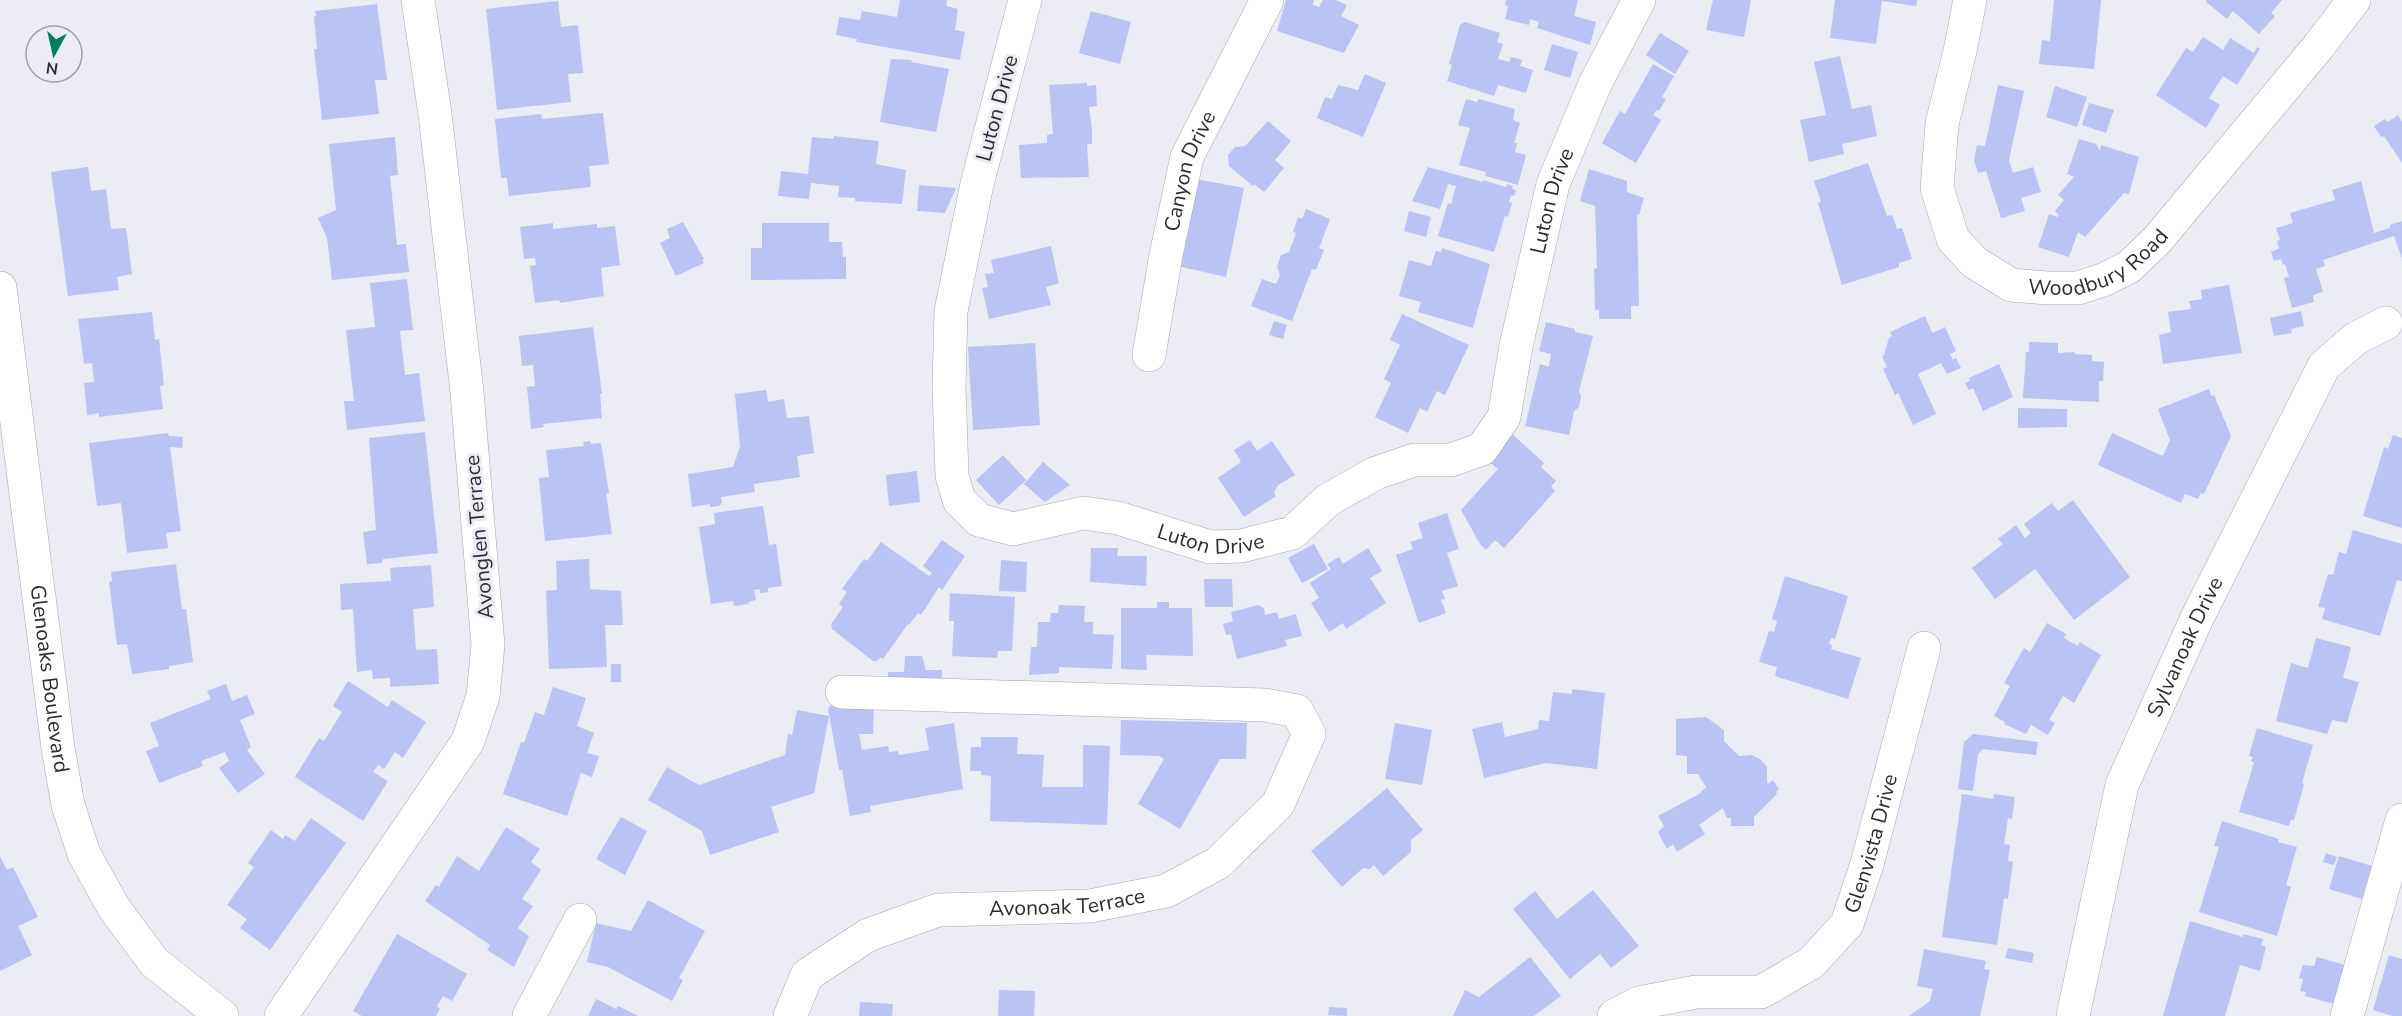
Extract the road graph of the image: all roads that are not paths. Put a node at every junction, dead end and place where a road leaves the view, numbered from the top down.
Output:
1 (418, 0) edge
2 (1025, 0) edge
3 (1267, 0) edge
4 (1639, 0) edge
5 (1970, 0) edge
6 (2354, 0) edge
7 (0, 288) edge
8 (2386, 323) dead end
9 (1149, 355) dead end
10 (1924, 648) dead end
11 (842, 692) dead end
12 (2402, 820) edge
13 (580, 920) dead end
14 (222, 1016) edge
15 (281, 1016) edge
16 (529, 1016) edge
17 (790, 1016) edge
18 (1614, 1016) edge
19 (2073, 1016) edge
20 (2347, 1016) edge

1 - 15 street, Avonglen Terrace
2 - 4 street, Luton Drive
3 - 9 street, Canyon Drive
5 - 6 street, Woodbury Road
7 - 14 street, Glenoaks Boulevard
8 - 19 street, Sylvanoak Drive
10 - 18 street, Glenvista Drive
11 - 17 street, Avonoak Terrace
12 - 20 street
13 - 16 street

